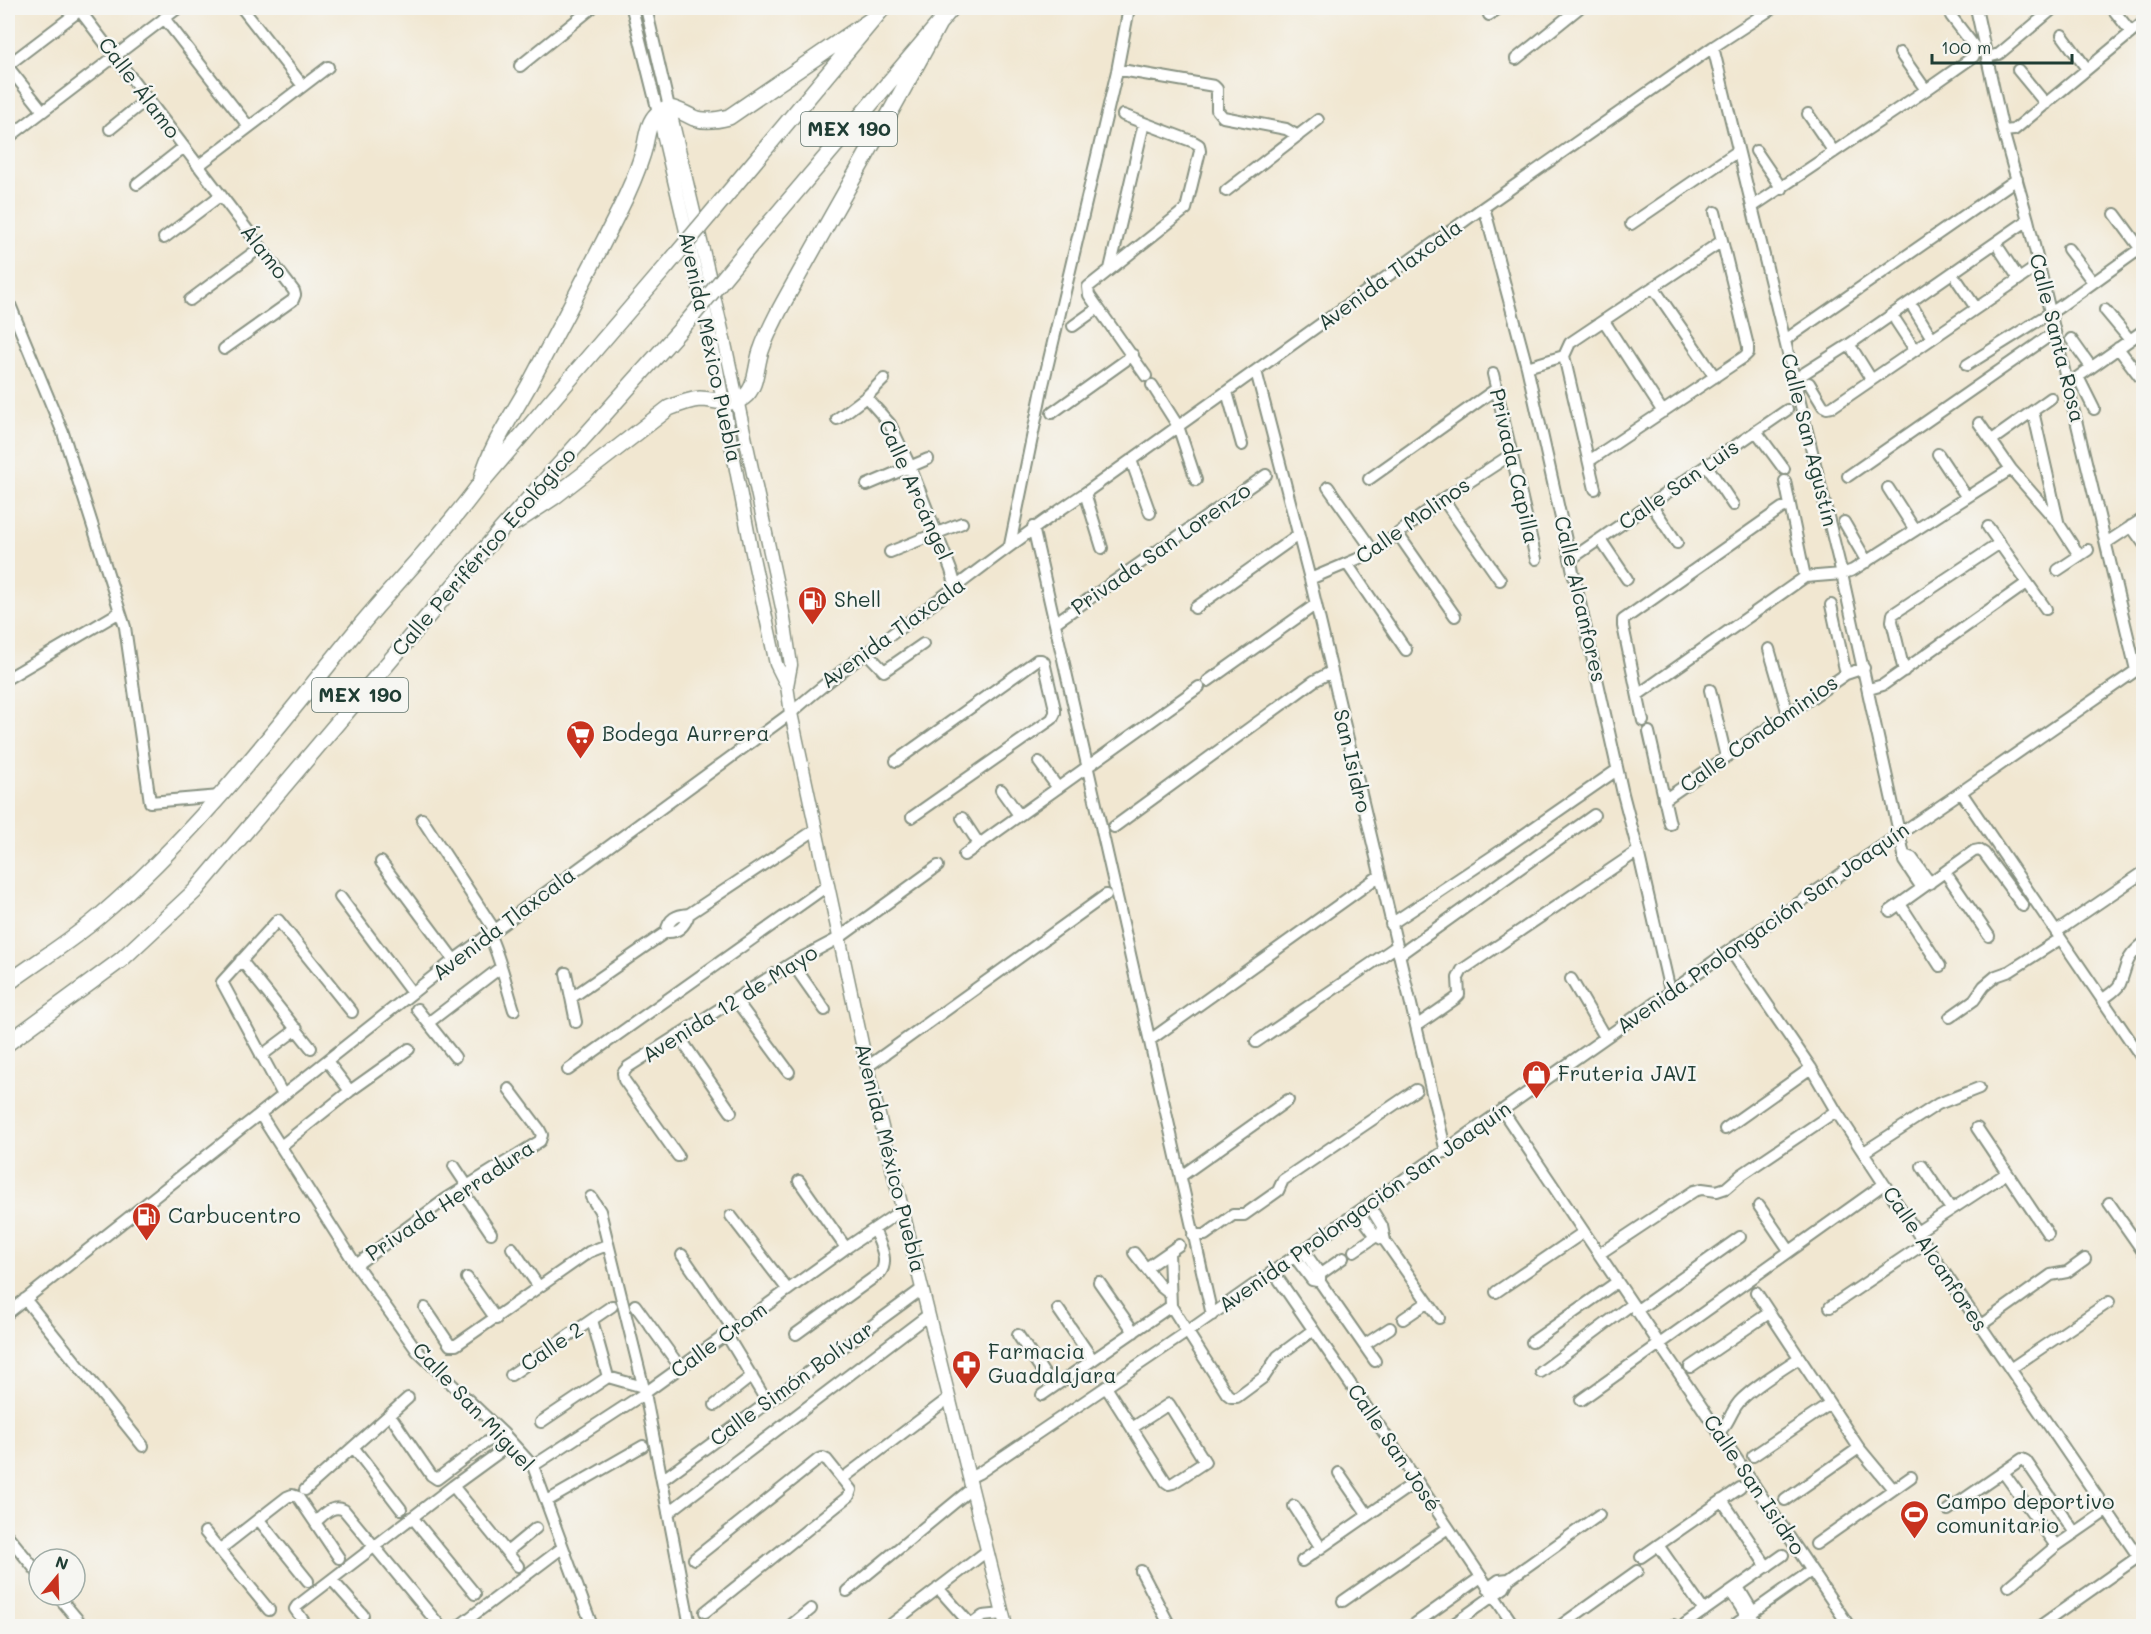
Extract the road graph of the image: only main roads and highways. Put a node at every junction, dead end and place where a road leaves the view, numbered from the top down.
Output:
1 (952, 8) edge
2 (879, 12) edge
3 (938, 25) junction
4 (664, 110) junction
5 (730, 402) junction
6 (480, 484) junction
7 (501, 531) junction
8 (788, 686) junction
9 (8, 983) edge
10 (8, 1043) edge
11 (1004, 1620) edge

1 - 3 highway, MEX 190
2 - 4 highway
2 - 6 highway, Calle Periférico Ecológico / MEX 190, bridge
3 - 5 highway
3 - 7 highway, Calle Periférico Ecológico / MEX 190, bridge
4 - 5 main road, Avenida México Puebla
4 - 6 highway
5 - 7 highway
5 - 8 main road, Avenida México Puebla
5 - 8 main road, Avenida México Puebla
6 - 9 highway, Calle Periférico Ecológico / MEX 190
7 - 10 highway, Calle Periférico Ecológico / MEX 190
8 - 11 main road, Avenida México Puebla

